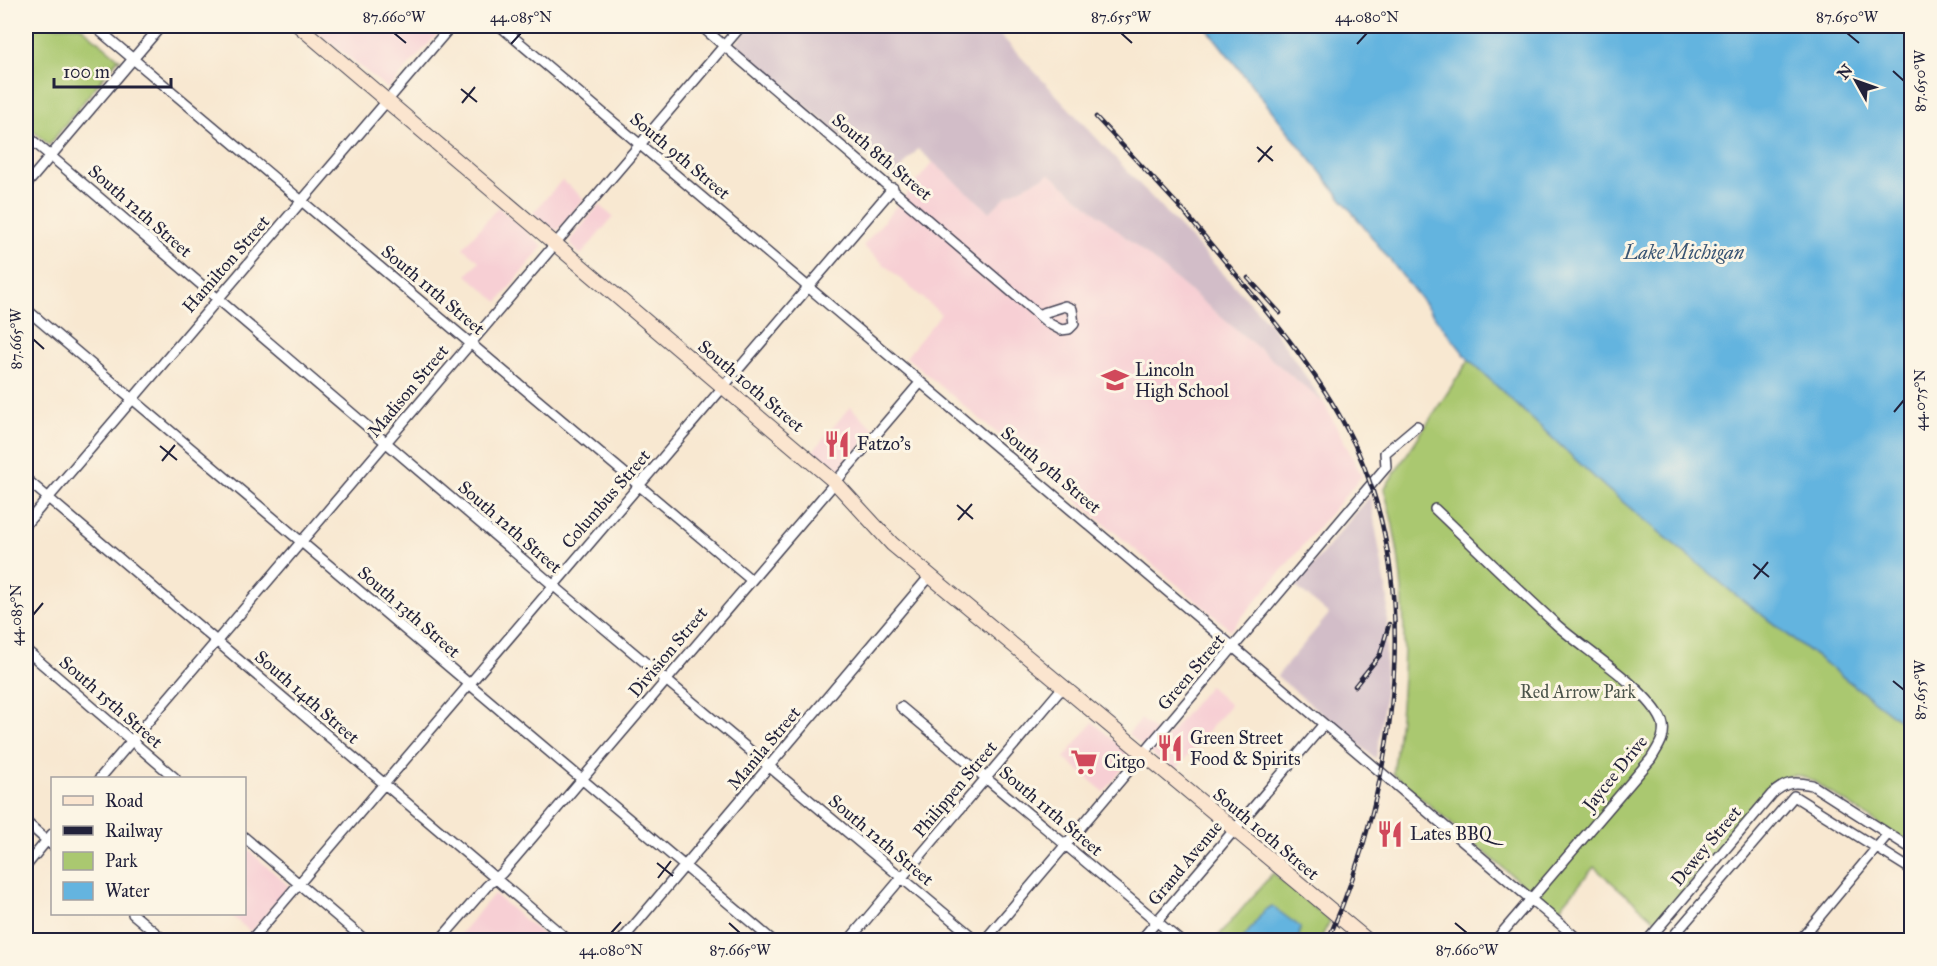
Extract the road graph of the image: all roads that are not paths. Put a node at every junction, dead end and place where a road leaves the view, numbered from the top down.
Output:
1 (94, 26) edge
2 (161, 26) edge
3 (299, 26) edge
4 (452, 26) edge
5 (500, 26) edge
6 (702, 26) edge
7 (741, 26) edge
8 (724, 45) junction
9 (134, 58) junction
10 (388, 100) junction
11 (26, 135) edge
12 (641, 144) junction
13 (50, 156) junction
14 (26, 185) edge
15 (893, 188) junction
16 (303, 201) junction
17 (556, 244) junction
18 (808, 287) junction
19 (218, 300) junction
20 (26, 309) edge
21 (1040, 314) dead end
22 (471, 343) junction
23 (920, 383) junction
24 (724, 386) junction
25 (132, 399) junction
26 (1417, 426) dead end
27 (386, 442) junction
28 (26, 478) edge
29 (835, 482) junction
30 (640, 486) junction
31 (48, 498) junction
32 (1435, 509) dead end
33 (26, 524) edge
34 (301, 542) junction
35 (930, 576) junction
36 (750, 579) junction
37 (554, 586) junction
38 (217, 641) junction
39 (1233, 647) junction
40 (26, 650) edge
41 (666, 681) junction
42 (469, 685) junction
43 (1063, 687) junction
44 (901, 707) dead end
45 (1324, 724) junction
46 (131, 741) junction
47 (1143, 755) junction
48 (769, 767) junction
49 (101, 777) edge
50 (174, 777) edge
51 (986, 779) junction
52 (581, 780) junction
53 (1796, 782) junction
54 (384, 785) junction
55 (1794, 796) junction
56 (26, 822) edge
57 (1234, 830) junction
58 (1888, 834) junction
59 (246, 839) edge
60 (51, 840) edge
61 (1067, 844) junction
62 (1878, 848) junction
63 (1911, 849) edge
64 (26, 866) edge
65 (684, 867) junction
66 (1911, 870) edge
67 (1703, 875) junction
68 (902, 878) junction
69 (495, 879) junction
70 (299, 884) junction
71 (1716, 886) junction
72 (1530, 900) junction
73 (134, 915) edge
74 (1157, 922) junction
75 (164, 940) edge
76 (250, 940) edge
77 (366, 940) edge
78 (440, 940) edge
79 (568, 940) edge
80 (622, 940) edge
81 (772, 940) edge
82 (849, 940) edge
83 (976, 940) edge
84 (985, 940) edge
85 (1141, 940) edge
86 (1179, 940) edge
87 (1367, 940) edge
88 (1496, 940) edge
89 (1580, 940) edge
90 (1648, 940) edge
91 (1670, 940) edge
92 (1800, 940) edge

1 - 9 street, South 11th Street
2 - 9 street
3 - 10 street, South 10th Street
4 - 10 street, Hamilton Street
5 - 12 street, South 9th Street
6 - 8 street, South 8th Street
7 - 8 street, Madison Street
8 - 12 street, Madison Street
8 - 15 street, South 8th Street
9 - 13 street
9 - 16 street, South 11th Street
10 - 16 street, Hamilton Street
10 - 17 street, South 10th Street
11 - 13 street, South 12th Street
12 - 17 street, Madison Street
12 - 18 street, South 9th Street
13 - 14 street
13 - 19 street, South 12th Street
15 - 18 street, Columbus Street
15 - 21 street, South 8th Street
16 - 19 street, Hamilton Street
16 - 22 street, South 11th Street
17 - 22 street, Madison Street
17 - 24 street, South 10th Street
18 - 23 street, South 9th Street
18 - 24 street, Columbus Street
19 - 25 street, Hamilton Street
19 - 27 street, South 12th Street
20 - 25 street, South 13th Street
22 - 27 street, Madison Street
22 - 30 street, South 11th Street
23 - 29 street, Division Street
23 - 39 street, South 9th Street
24 - 29 street, South 10th Street
24 - 30 street, Columbus Street
25 - 31 street, Hamilton Street
25 - 34 street, South 13th Street
26 - 39 street, Green Street
27 - 34 street, Madison Street
27 - 37 street, South 12th Street
28 - 31 street, South 14th Street
29 - 35 street, South 10th Street
29 - 36 street, Division Street
30 - 36 street, South 11th Street
30 - 37 street, Columbus Street
31 - 33 street, Hamilton Street
31 - 38 street, South 14th Street
32 - 72 street, Jaycee Drive
34 - 38 street, Madison Street
34 - 42 street, South 13th Street
35 - 43 street, South 10th Street
35 - 48 street, Manila Street
36 - 41 street, Division Street
37 - 41 street, South 12th Street
37 - 42 street, Columbus Street
38 - 46 street, Madison Street
38 - 54 street, South 14th Street
39 - 45 street, South 9th Street
39 - 47 street, Green Street
40 - 46 street, South 15th Street
41 - 48 street, South 12th Street
41 - 52 street, Division Street
42 - 52 street, South 13th Street
42 - 54 street, Columbus Street
43 - 47 street, South 10th Street
43 - 51 street, Philippen Street
44 - 51 street, South 11th Street
45 - 57 street, Grand Avenue
45 - 72 street, South 9th Street
46 - 49 street, Madison Street
46 - 50 street, South 15th Street
47 - 57 street, South 10th Street
47 - 61 street, Green Street
48 - 65 street, Manila Street
48 - 68 street, South 12th Street
51 - 61 street, South 11th Street
51 - 68 street, Philippen Street
52 - 65 street, South 13th Street
52 - 69 street, Division Street
53 - 55 street
53 - 58 street
53 - 67 street, Dewey Street
54 - 69 street, South 14th Street
54 - 70 street, Columbus Street
55 - 62 street
55 - 71 street, Dewey Street
56 - 60 street
57 - 74 street, Grand Avenue
57 - 87 street, South 10th Street
58 - 62 street
58 - 63 street
59 - 70 street
60 - 64 street
61 - 74 street, South 11th Street
61 - 84 street, Green Street
62 - 66 street
62 - 92 street
65 - 80 street, Manila Street
65 - 81 street, South 13th Street
67 - 71 street
67 - 90 street, Dewey Street
68 - 82 street, Philippen Street
68 - 83 street, South 12th Street
69 - 78 street, Division Street
69 - 79 street, South 14th Street
70 - 76 street, Columbus Street
70 - 77 street
71 - 91 street, Dewey Street
72 - 88 street, Jaycee Drive
72 - 89 street, South 9th Street
73 - 75 street
74 - 85 street, Grand Avenue
74 - 86 street, South 11th Street

